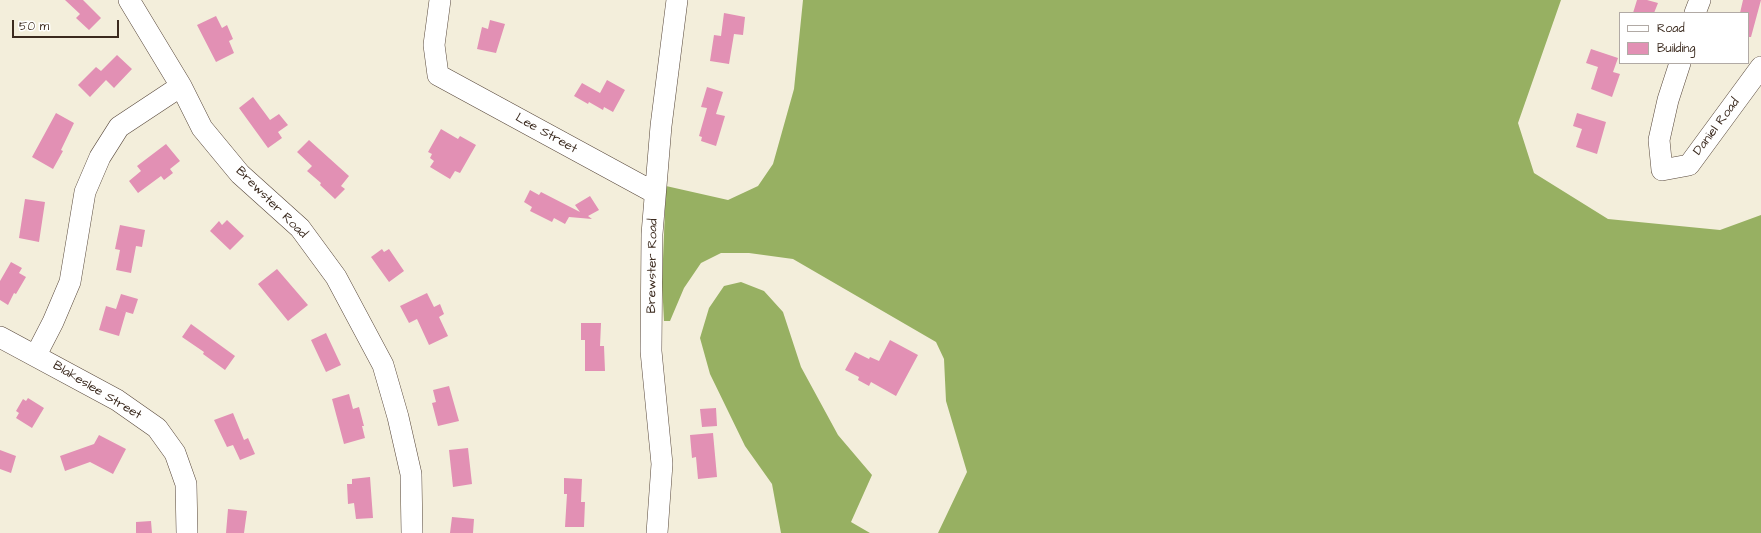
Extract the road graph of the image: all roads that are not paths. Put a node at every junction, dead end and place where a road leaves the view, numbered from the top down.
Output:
1 (129, 0) edge
2 (440, 0) edge
3 (677, 0) edge
4 (1700, 0) edge
5 (1696, 12) edge
6 (1680, 64) edge
7 (1761, 67) edge
8 (181, 86) junction
9 (655, 193) junction
10 (0, 337) edge
11 (36, 355) junction
12 (187, 533) edge
13 (412, 533) edge
14 (657, 533) edge

1 - 8 street, Brewster Road
2 - 9 street, Lee Street
3 - 9 street, Brewster Road
4 - 5 street
6 - 7 street, Daniel Road
8 - 11 street
8 - 13 street, Brewster Road
9 - 14 street, Brewster Road
10 - 11 street, Blakeslee Street
11 - 12 street, Blakeslee Street

